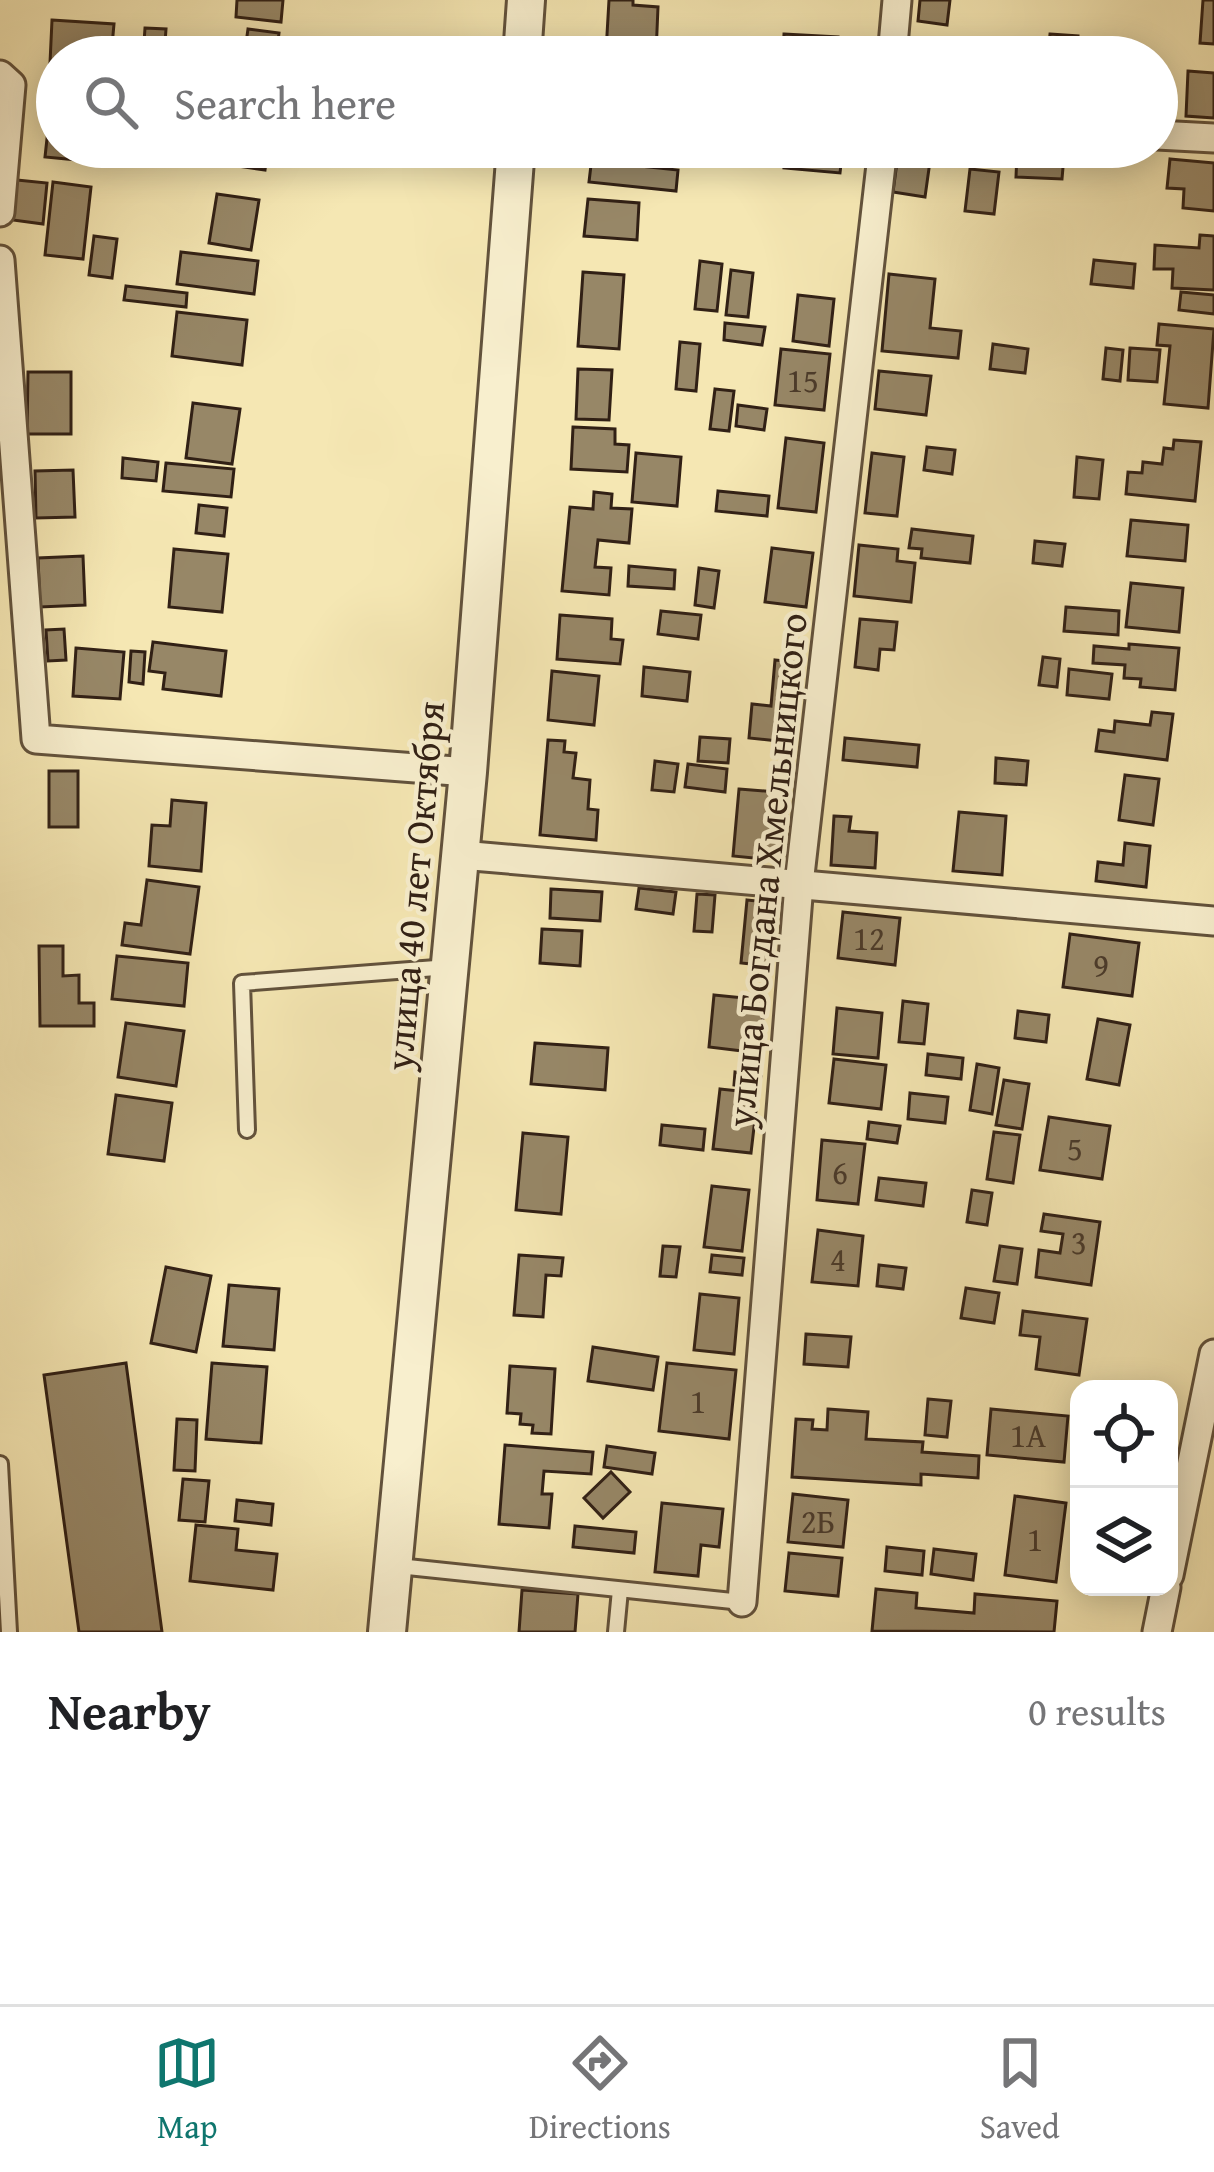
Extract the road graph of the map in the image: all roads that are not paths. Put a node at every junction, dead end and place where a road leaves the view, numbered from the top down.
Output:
1 (526, 0) edge
2 (898, 0) edge
3 (523, 36) edge
4 (894, 36) edge
5 (0, 75) edge
6 (1178, 136) edge
7 (1214, 138) edge
8 (514, 168) edge
9 (881, 168) edge
10 (0, 212) edge
11 (0, 260) edge
12 (468, 772) junction
13 (460, 855) junction
14 (800, 884) junction
15 (1214, 921) edge
16 (450, 967) junction
17 (247, 1130) dead end
18 (1214, 1354) edge
19 (0, 1464) edge
20 (1178, 1530) edge
21 (393, 1566) junction
22 (620, 1590) junction
23 (1164, 1596) edge
24 (742, 1602) joint
25 (9, 1632) edge
26 (387, 1632) edge
27 (616, 1632) edge
28 (1157, 1632) edge

1 - 3 street
2 - 4 street
5 - 10 street
6 - 7 street
8 - 12 street, улица 40 лет Октября
9 - 14 street, улица Богдана Хмельницкого
11 - 12 street
12 - 13 street, улица 40 лет Октября
13 - 14 street
13 - 16 street, улица 40 лет Октября
14 - 15 street
14 - 24 street, улица Богдана Хмельницкого
16 - 17 lane
16 - 21 street, улица 40 лет Октября
18 - 20 street
19 - 25 lane
21 - 22 lane
21 - 26 street, улица 40 лет Октября
22 - 24 lane
22 - 27 lane
23 - 28 street

